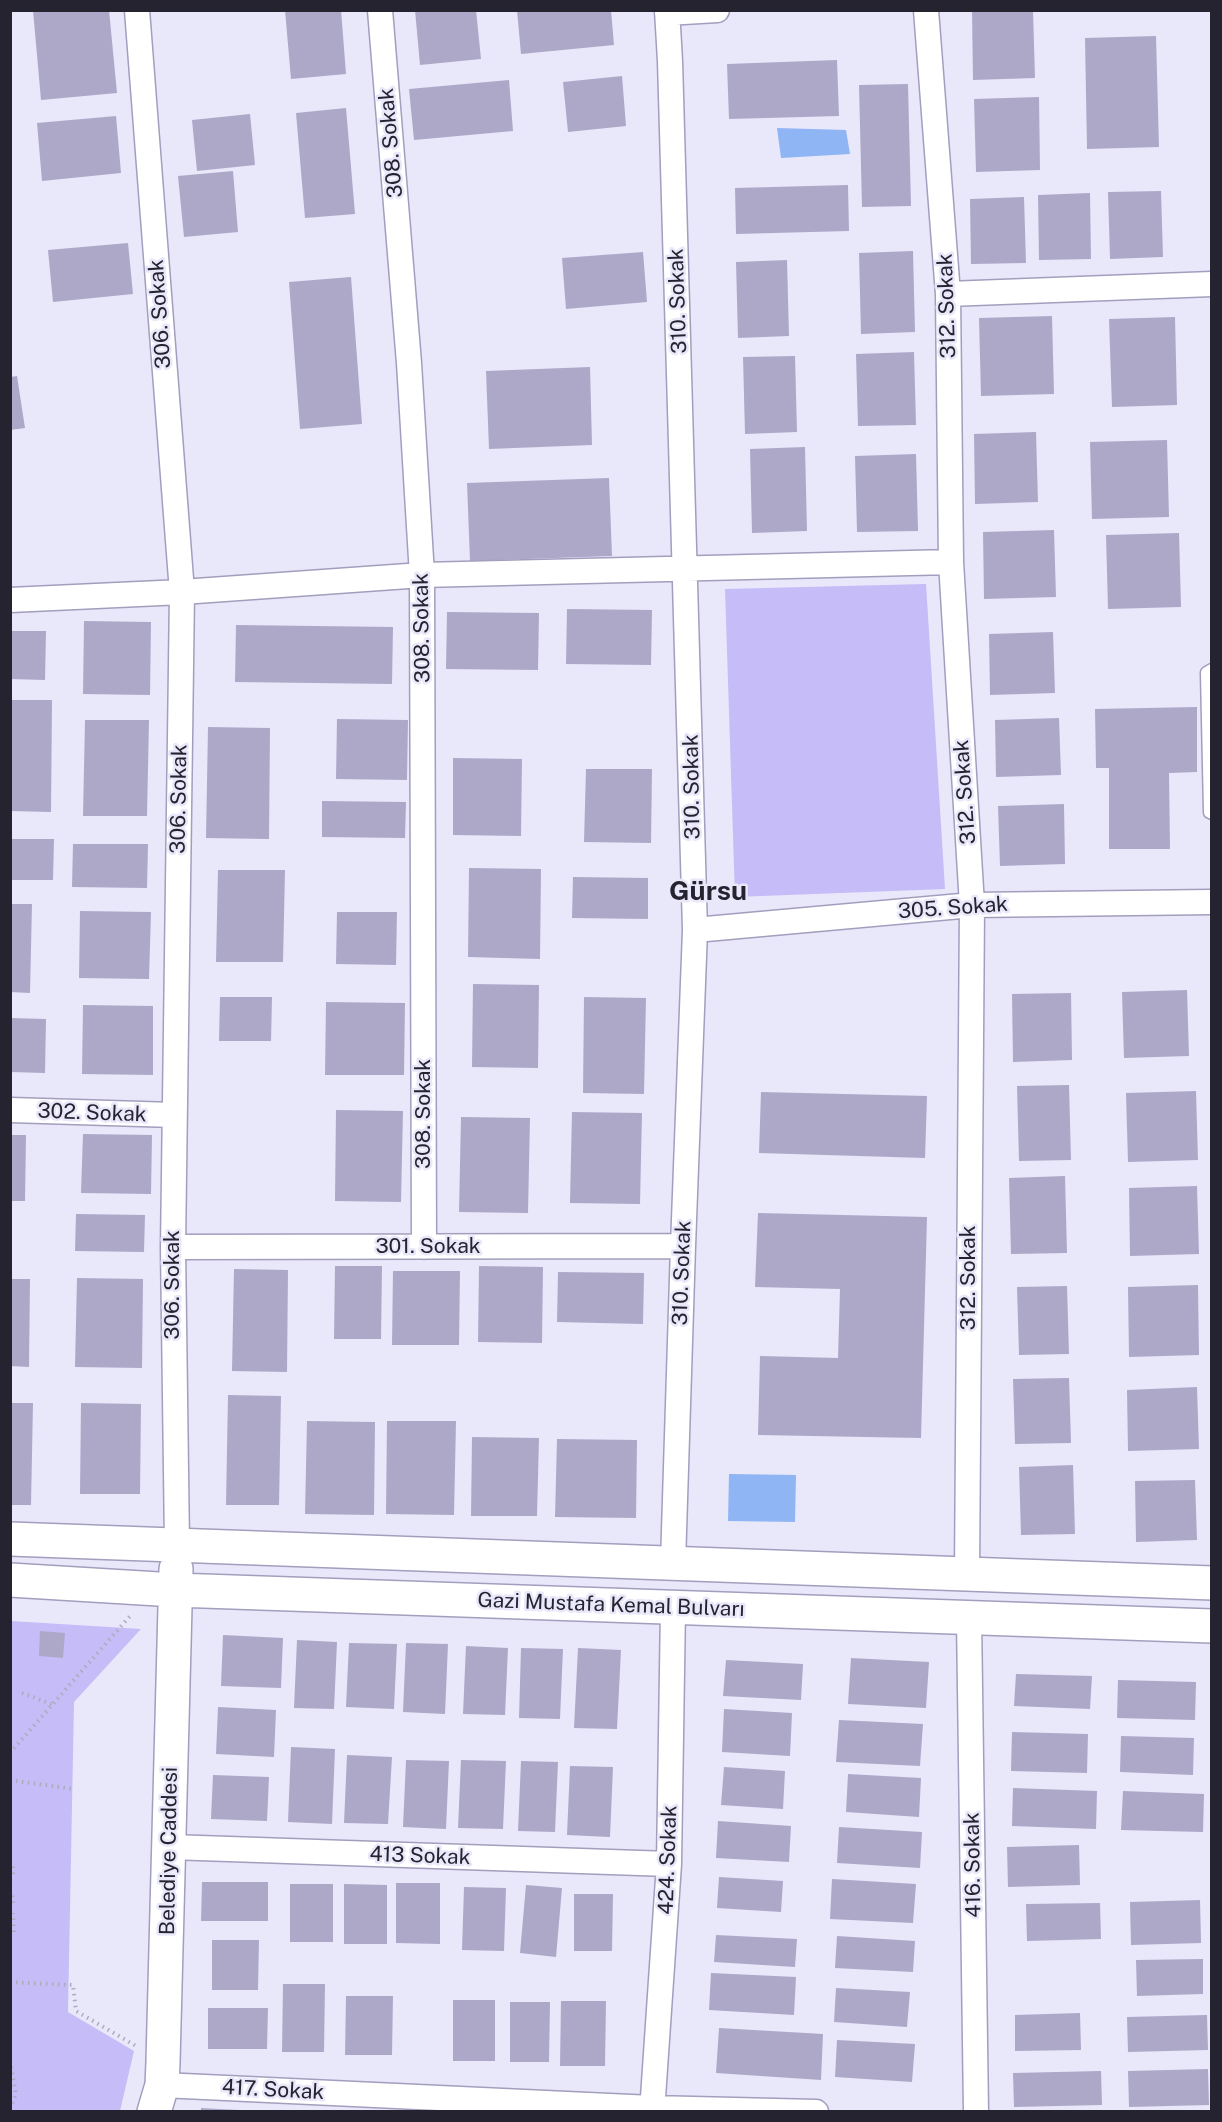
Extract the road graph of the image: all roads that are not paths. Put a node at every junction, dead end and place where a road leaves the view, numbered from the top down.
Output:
1 (137, 10) edge
2 (380, 10) edge
3 (717, 10) edge
4 (926, 10) edge
5 (667, 12) edge
6 (1212, 284) edge
7 (948, 294) junction
8 (951, 562) junction
9 (686, 568) junction
10 (422, 575) junction
11 (182, 592) junction
12 (10, 600) edge
13 (1212, 670) edge
14 (1212, 813) edge
15 (1212, 902) edge
16 (972, 905) junction
17 (695, 930) junction
18 (10, 1110) edge
19 (174, 1115) junction
20 (424, 1246) junction
21 (682, 1246) junction
22 (172, 1247) junction
23 (10, 1539) edge
24 (177, 1545) junction
25 (673, 1563) junction
26 (967, 1574) junction
27 (10, 1580) edge
28 (1212, 1583) edge
29 (175, 1590) junction
30 (673, 1607) junction
31 (969, 1618) junction
32 (1212, 1626) edge
33 (170, 1848) junction
34 (669, 1864) junction
35 (160, 2086) edge
36 (652, 2110) edge
37 (816, 2112) edge
38 (976, 2112) edge

1 - 11 street, 306. Sokak
2 - 10 street, 308. Sokak
3 - 5 street
4 - 7 street, 312. Sokak
5 - 9 street, 310. Sokak
6 - 7 street
7 - 8 street, 312. Sokak
8 - 9 street
8 - 16 street, 312. Sokak
9 - 10 street
9 - 17 street, 310. Sokak
10 - 11 street
10 - 20 street, 308. Sokak
11 - 12 street
11 - 19 street, 306. Sokak
13 - 14 lane
15 - 16 street, 305. Sokak
16 - 17 street, 305. Sokak
16 - 26 street, 312. Sokak
17 - 21 street, 310. Sokak
18 - 19 street, 302. Sokak
19 - 22 street, 306. Sokak
20 - 21 street, 301. Sokak
20 - 22 street, 301. Sokak
21 - 25 street, 310. Sokak
22 - 24 street, 306. Sokak
23 - 24 main road, Gazi Mustafa Kemal Bulvarı
24 - 25 main road, Gazi Mustafa Kemal Bulvarı
24 - 29 main road, 306. Sokak
25 - 26 main road, Gazi Mustafa Kemal Bulvarı
26 - 28 main road, Gazi Mustafa Kemal Bulvarı
27 - 29 main road, Gazi Mustafa Kemal Bulvarı
29 - 30 main road, Gazi Mustafa Kemal Bulvarı
29 - 33 main road, Belediye Caddesi
30 - 31 main road, Gazi Mustafa Kemal Bulvarı
30 - 34 street, 424. Sokak
31 - 32 main road, Gazi Mustafa Kemal Bulvarı
31 - 38 street, 416. Sokak
33 - 34 street, 413 Sokak
33 - 35 main road, Belediye Caddesi
34 - 36 street, 424. Sokak
35 - 36 street, 417. Sokak
36 - 37 street, 417. Sokak

